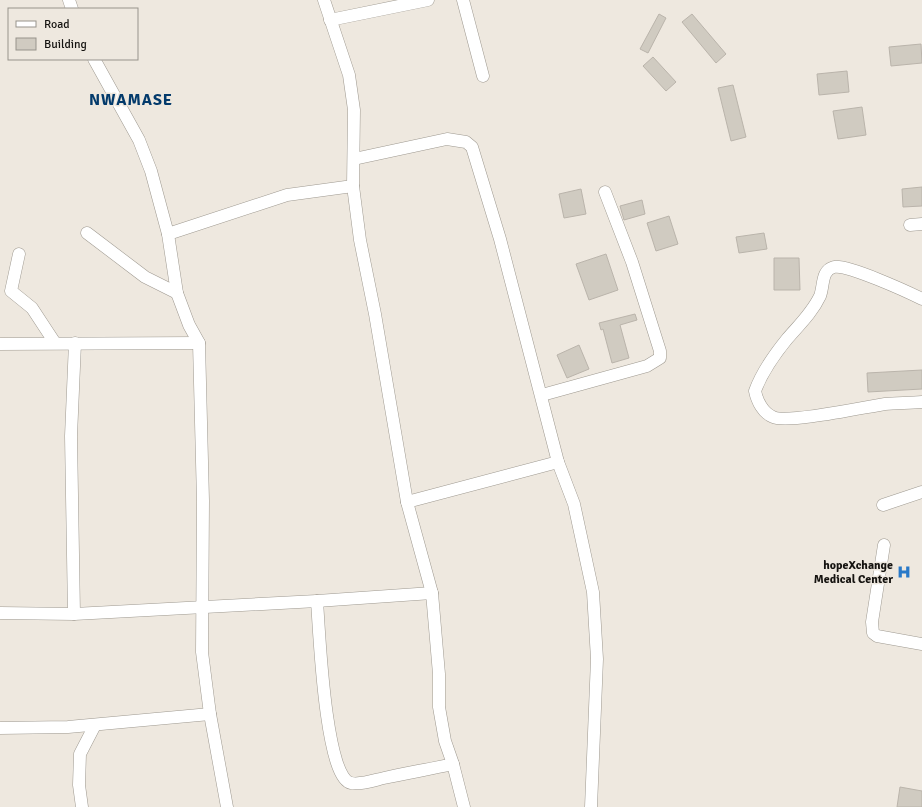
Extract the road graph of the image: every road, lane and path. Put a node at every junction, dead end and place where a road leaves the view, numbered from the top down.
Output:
1 (324, 0) edge
2 (428, 0) edge
3 (463, 0) edge
4 (330, 20) junction
5 (95, 60) edge
6 (482, 76) dead end
7 (354, 159) junction
8 (353, 186) junction
9 (605, 192) dead end
10 (87, 233) dead end
11 (168, 234) junction
12 (19, 254) dead end
13 (177, 293) junction
14 (922, 299) edge
15 (55, 342) junction
16 (75, 343) junction
17 (199, 343) junction
18 (0, 344) edge
19 (542, 395) junction
20 (922, 402) edge
21 (558, 462) junction
22 (922, 492) edge
23 (407, 502) junction
24 (882, 505) dead end
25 (884, 544) dead end
26 (432, 593) junction
27 (317, 601) junction
28 (202, 607) junction
29 (0, 613) edge
30 (74, 614) junction
31 (922, 644) edge
32 (210, 714) junction
33 (95, 725) junction
34 (0, 728) edge
35 (453, 764) junction
36 (82, 807) edge
37 (228, 807) edge
38 (464, 807) edge
39 (591, 807) edge

1 - 4 street
2 - 4 street
3 - 6 street
4 - 7 street
5 - 11 street
7 - 8 street
7 - 19 street
8 - 11 street
8 - 23 street
9 - 19 street
10 - 13 street
11 - 13 street
12 - 15 street
13 - 17 street
14 - 20 street
15 - 16 street
15 - 18 street
16 - 17 street
16 - 30 street
17 - 28 street
19 - 21 street
21 - 23 street
21 - 39 street
22 - 24 street
23 - 26 street
25 - 31 street
26 - 27 street
26 - 35 street
27 - 28 street
27 - 35 street
28 - 30 street
28 - 32 street
29 - 30 street
32 - 33 street
32 - 37 street
33 - 34 street
33 - 36 street
35 - 38 street

